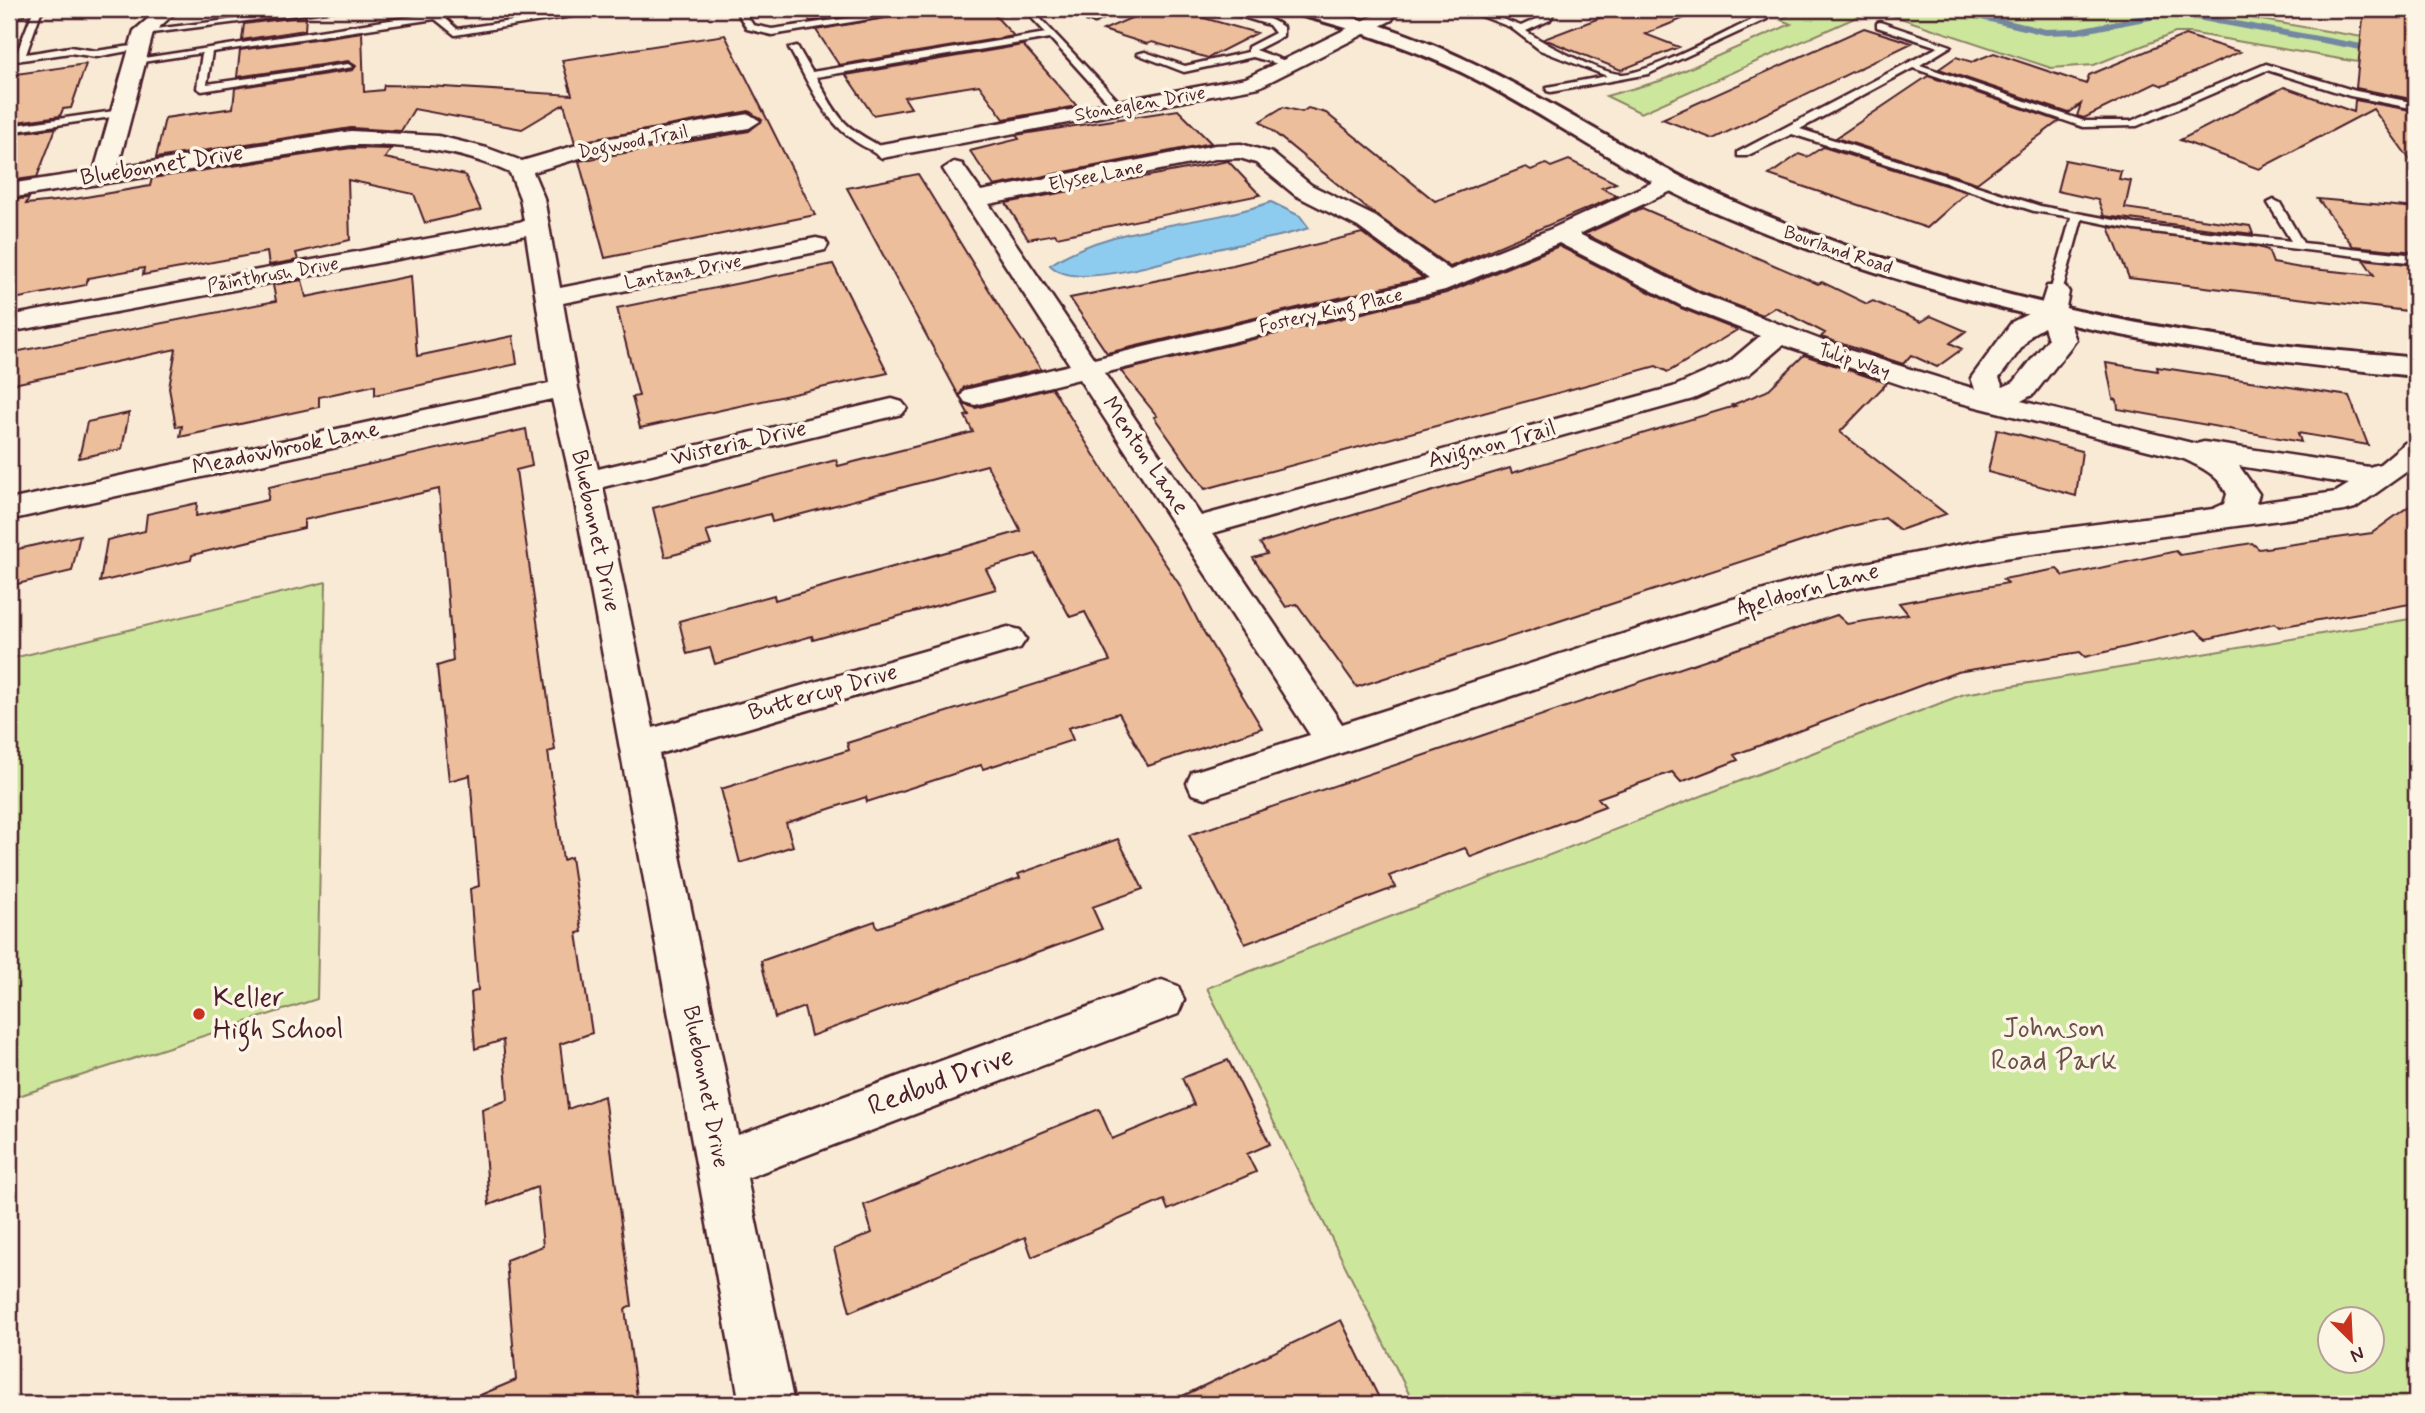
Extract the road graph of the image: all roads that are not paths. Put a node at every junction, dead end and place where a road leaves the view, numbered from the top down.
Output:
1 (49, 9) edge
2 (100, 9) edge
3 (117, 9) edge
4 (213, 9) edge
5 (338, 9) edge
6 (474, 9) edge
7 (611, 9) edge
8 (739, 9) edge
9 (927, 9) edge
10 (1115, 9) edge
11 (1221, 9) edge
12 (1299, 9) edge
13 (1467, 9) edge
14 (1538, 9) edge
15 (1730, 9) edge
16 (37, 10) edge
17 (9, 14) edge
18 (1378, 15) edge
19 (437, 16) junction
20 (1037, 18) dead end
21 (1092, 20) dead end
22 (209, 25) junction
23 (1880, 25) dead end
24 (147, 29) edge
25 (1520, 30) junction
26 (1052, 35) junction
27 (794, 48) dead end
28 (207, 50) junction
29 (1142, 54) dead end
30 (1253, 54) junction
31 (20, 57) junction
32 (9, 59) edge
33 (1912, 65) junction
34 (1290, 66) junction
35 (348, 67) dead end
36 (810, 75) junction
37 (1618, 77) junction
38 (1551, 89) junction
39 (2416, 106) edge
40 (1119, 108) junction
41 (121, 113) junction
42 (749, 121) dead end
43 (9, 130) edge
44 (1791, 130) junction
45 (882, 151) joint
46 (1742, 154) dead end
47 (520, 169) junction
48 (954, 169) dead end
49 (104, 175) junction
50 (1672, 182) junction
51 (9, 191) edge
52 (977, 199) junction
53 (2274, 204) dead end
54 (2077, 215) junction
55 (537, 226) junction
56 (1560, 234) junction
57 (816, 245) dead end
58 (2301, 247) junction
59 (2416, 259) edge
60 (1448, 281) junction
61 (550, 298) junction
62 (2054, 302) junction
63 (9, 324) edge
64 (2251, 326) dead end
65 (1778, 335) junction
66 (2416, 367) edge
67 (1088, 369) junction
68 (564, 388) junction
69 (975, 396) dead end
70 (1995, 402) junction
71 (892, 408) dead end
72 (2165, 444) junction
73 (2404, 460) edge
74 (586, 481) junction
75 (9, 510) edge
76 (2216, 519) junction
77 (1193, 528) junction
78 (1008, 639) dead end
79 (1335, 743) junction
80 (638, 746) junction
81 (1206, 783) dead end
82 (1162, 1000) dead end
83 (720, 1165) junction
84 (767, 1404) edge

1 - 16 lane
2 - 3 lane
4 - 22 lane
5 - 22 lane
6 - 19 lane
7 - 19 lane
8 - 9 lane
10 - 21 lane
11 - 30 lane
12 - 18 main road, Bourland Road
13 - 25 lane
14 - 25 lane
15 - 37 lane
16 - 17 lane
16 - 31 lane
18 - 34 street, Stoneglen Drive
18 - 38 main road, Bourland Road
18 - 50 main road, Bourland Road
19 - 28 lane
20 - 26 lane
22 - 24 lane
23 - 33 lane
24 - 28 lane
24 - 31 lane
24 - 41 street
25 - 37 lane
26 - 36 lane
26 - 40 lane
27 - 36 lane
28 - 35 lane
29 - 30 lane
30 - 34 lane
31 - 32 lane
33 - 39 lane
33 - 44 lane
34 - 40 street, Stoneglen Drive
36 - 45 lane
37 - 38 lane
38 - 62 main road, Bourland Road
40 - 45 street, Stoneglen Drive
41 - 43 lane
41 - 49 street
42 - 47 street, Dogwood Trail
44 - 46 lane
44 - 54 lane
47 - 49 street, Bluebonnet Drive
47 - 55 street, Bluebonnet Drive
48 - 52 street, Menton Lane
49 - 51 street, Bluebonnet Drive
50 - 56 street, Fostery King Place
50 - 62 main road, Bourland Road
52 - 60 street, Elysee Lane
52 - 67 street, Menton Lane
53 - 58 lane
54 - 58 lane
54 - 62 lane
55 - 61 street, Bluebonnet Drive
55 - 63 street, Paintbrush Drive
56 - 60 street, Fostery King Place
56 - 65 street, Tulip Way
57 - 61 street, Lantana Drive
58 - 59 lane
60 - 67 street, Fostery King Place
61 - 68 street, Bluebonnet Drive
62 - 64 main road, Bourland Road
62 - 66 main road, Bourland Road
62 - 70 street
62 - 70 street
65 - 70 street, Tulip Way
65 - 77 street, Avignon Trail
67 - 69 street, Fostery King Place
67 - 77 street, Menton Lane
68 - 74 street, Bluebonnet Drive
68 - 75 street, Meadowbrook Lane
70 - 72 street, Tulip Way
71 - 74 street, Wisteria Drive
72 - 73 street, Tulip Way
72 - 76 street, Tulip Way
73 - 76 street, Apeldoorn Lane
74 - 80 street, Bluebonnet Drive
76 - 79 street, Apeldoorn Lane
77 - 79 street, Menton Lane
78 - 80 street, Buttercup Drive
79 - 81 street, Apeldoorn Lane
80 - 83 street, Bluebonnet Drive
82 - 83 street, Redbud Drive
83 - 84 street, Bluebonnet Drive

